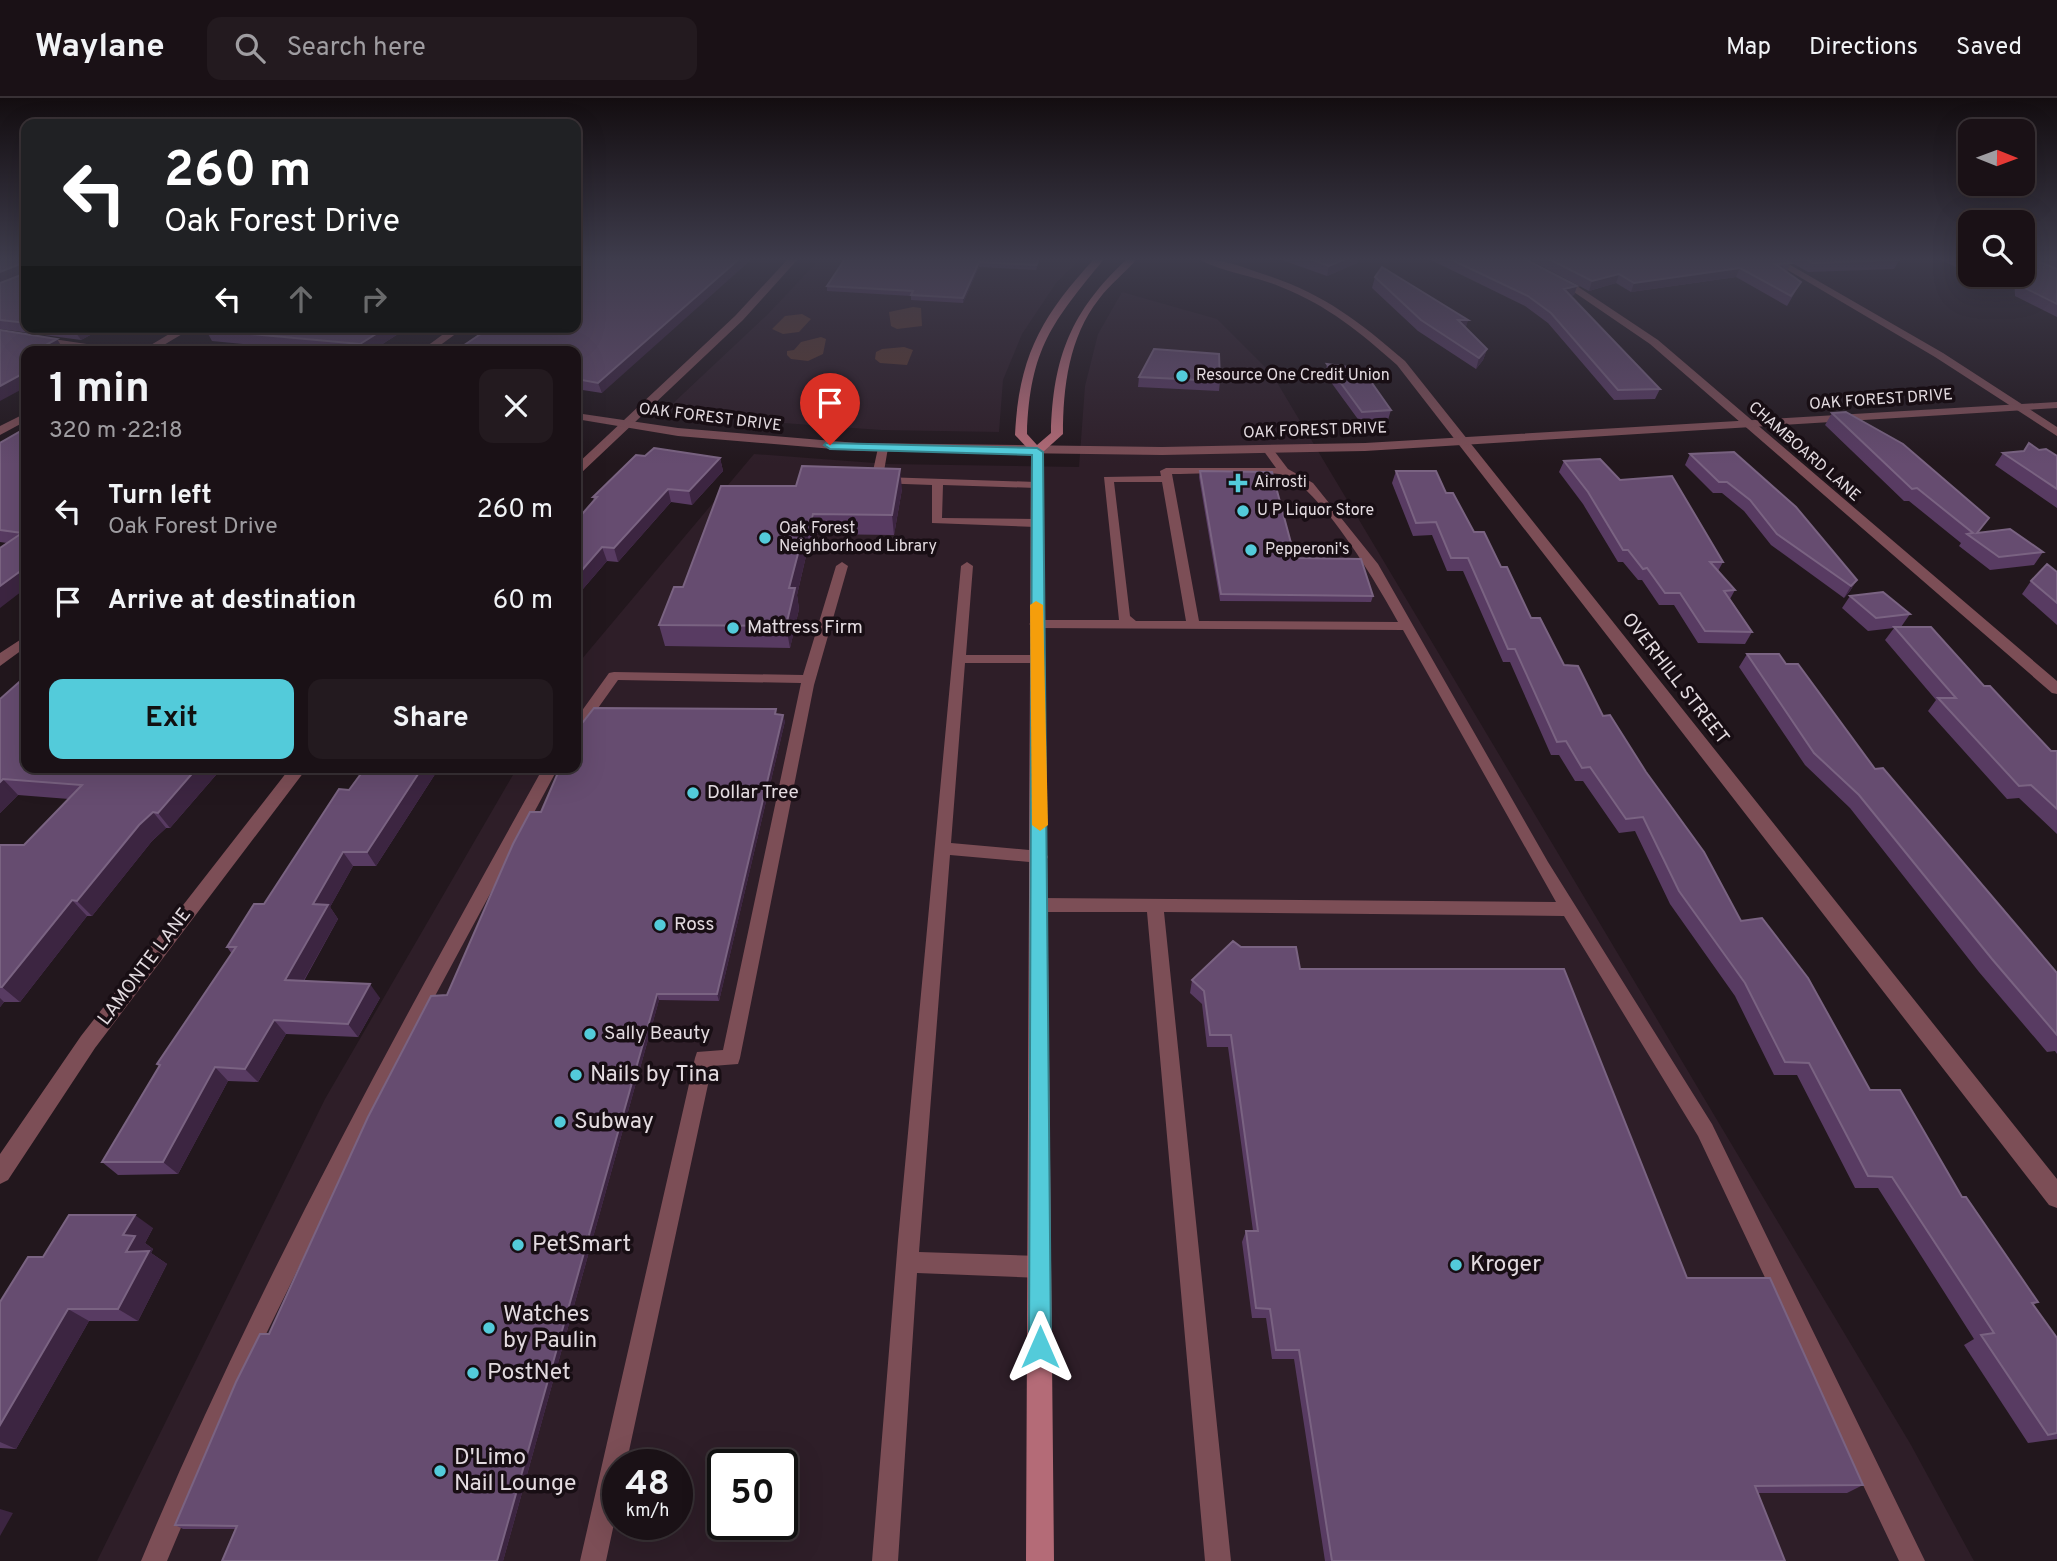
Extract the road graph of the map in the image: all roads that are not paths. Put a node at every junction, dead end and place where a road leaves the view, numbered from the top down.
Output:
1 (729, 327) edge
2 (1047, 327) edge
3 (1077, 327) edge
4 (1361, 327) edge
5 (1634, 327) edge
6 (1893, 327) edge
7 (178, 333) edge
8 (451, 333) edge
9 (0, 334) edge
10 (80, 346) edge
11 (155, 346) edge
12 (433, 346) edge
13 (2057, 405) edge
14 (2020, 408) junction
15 (581, 417) edge
16 (21, 419) edge
17 (626, 424) junction
18 (1747, 424) junction
19 (0, 431) edge
20 (2057, 432) edge
21 (1459, 440) junction
22 (883, 448) junction
23 (1268, 450) junction
24 (1162, 451) junction
25 (1037, 452) junction
26 (581, 466) edge
27 (1284, 471) junction
28 (1167, 475) junction
29 (938, 482) junction
30 (1036, 485) junction
31 (1036, 523) junction
32 (842, 566) dead end
33 (967, 566) dead end
34 (1193, 623) junction
35 (1036, 624) junction
36 (1130, 624) junction
37 (1405, 626) junction
38 (21, 644) edge
39 (959, 659) junction
40 (1037, 659) junction
41 (0, 661) edge
42 (809, 679) junction
43 (2057, 689) edge
44 (581, 722) edge
45 (295, 773) edge
46 (548, 773) edge
47 (943, 848) junction
48 (1040, 856) junction
49 (1040, 905) junction
50 (1155, 905) junction
51 (1569, 909) junction
52 (0, 1173) edge
53 (2057, 1197) edge
54 (908, 1262) junction
55 (1040, 1267) junction
56 (154, 1561) edge
57 (593, 1561) edge
58 (885, 1561) edge
59 (1040, 1561) edge
60 (1218, 1561) edge
61 (1912, 1561) edge

1 - 17 street
2 - 25 main road
3 - 25 main road
4 - 21 street, OVERHILL STREET
5 - 18 street, CHAMBOARD LANE
6 - 14 street
7 - 11 street
8 - 12 street
9 - 10 street
13 - 14 street, OAK FOREST DRIVE
14 - 18 street, OAK FOREST DRIVE
14 - 20 street
15 - 17 street, OAK FOREST DRIVE
16 - 19 street
17 - 22 street, OAK FOREST DRIVE
17 - 26 street
18 - 21 street, OAK FOREST DRIVE
18 - 43 street, CHAMBOARD LANE
21 - 23 street, OAK FOREST DRIVE
21 - 53 street, OVERHILL STREET
22 - 25 street, OAK FOREST DRIVE
22 - 29 lane
23 - 24 street, OAK FOREST DRIVE
23 - 27 lane
24 - 25 street, OAK FOREST DRIVE
24 - 28 lane
25 - 30 main road
27 - 28 lane
27 - 37 lane
28 - 34 lane
28 - 36 lane
29 - 30 lane
29 - 31 lane
30 - 31 main road
31 - 35 main road
32 - 42 lane
33 - 39 lane
34 - 36 lane
34 - 37 lane
35 - 36 lane
35 - 40 main road
37 - 51 lane
38 - 41 street
39 - 40 lane
39 - 47 lane
40 - 48 main road
42 - 44 lane
42 - 57 lane
45 - 52 street, LAMONTE LANE
46 - 56 lane
47 - 48 lane
47 - 54 lane
48 - 49 main road
49 - 50 lane
49 - 55 main road
50 - 51 lane
50 - 60 lane
51 - 61 lane
54 - 55 lane
54 - 58 lane
55 - 59 main road

